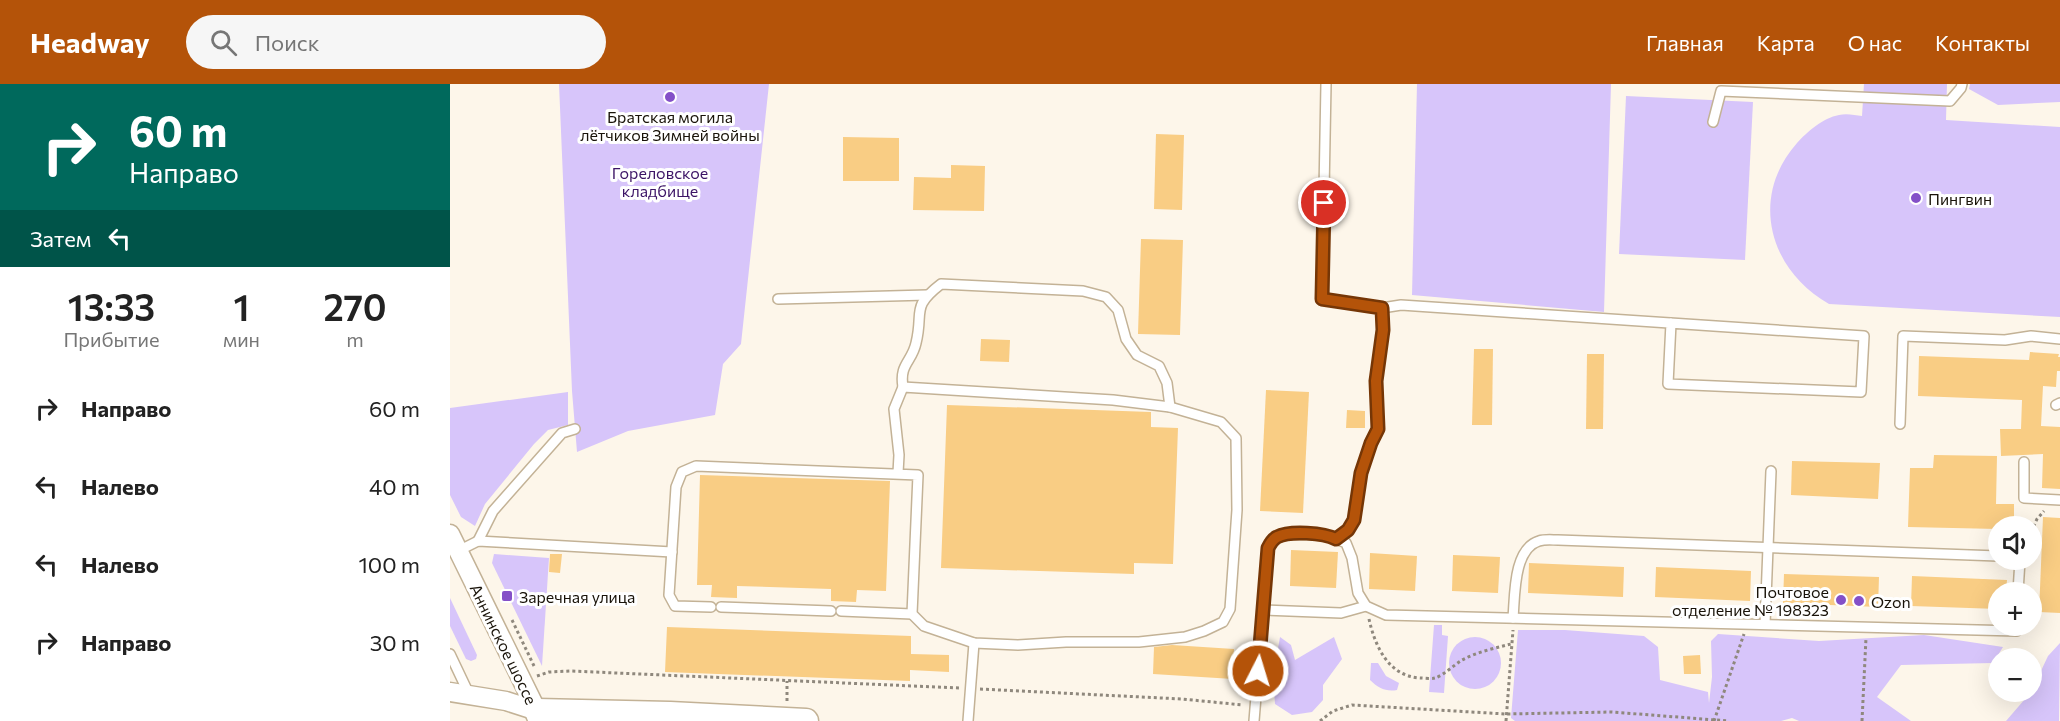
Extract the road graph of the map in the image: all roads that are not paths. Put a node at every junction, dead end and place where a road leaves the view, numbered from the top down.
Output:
1 (1326, 84) edge
2 (1962, 84) edge
3 (1713, 122) dead end
4 (927, 295) junction
5 (778, 298) dead end
6 (1382, 308) junction
7 (1671, 323) junction
8 (2060, 339) edge
9 (903, 387) junction
10 (1170, 407) junction
11 (1900, 424) dead end
12 (575, 429) dead end
13 (2024, 462) dead end
14 (1771, 471) dead end
15 (898, 473) junction
16 (2060, 500) edge
17 (1336, 539) junction
18 (453, 541) edge
19 (478, 542) junction
20 (1767, 548) junction
21 (672, 552) junction
22 (1988, 556) edge
23 (1366, 606) junction
24 (1263, 610) junction
25 (912, 614) junction
26 (1514, 618) junction
27 (1765, 624) junction
28 (1988, 630) edge
29 (974, 643) junction
30 (450, 654) edge
31 (450, 692) edge
32 (469, 694) junction
33 (539, 716) edge
34 (1254, 717) edge
35 (643, 718) edge
36 (806, 721) edge
37 (968, 721) edge

1 - 6 lane
2 - 3 lane
4 - 5 lane
4 - 9 lane
4 - 10 lane
6 - 7 lane
6 - 17 lane
7 - 7 lane
8 - 11 lane
9 - 10 lane
9 - 15 lane
10 - 29 lane
12 - 19 lane
13 - 16 lane
14 - 20 lane
15 - 21 lane
15 - 25 lane
17 - 23 lane
17 - 24 lane
18 - 19 lane
18 - 33 street, Аннинское шоссе
19 - 21 lane
20 - 22 lane
20 - 26 lane
20 - 27 lane
21 - 25 lane
23 - 24 lane
23 - 26 lane
24 - 34 lane
25 - 29 lane
26 - 27 lane
27 - 28 lane
29 - 37 lane
30 - 32 lane
31 - 32 street
32 - 33 street
33 - 35 street
35 - 36 street

